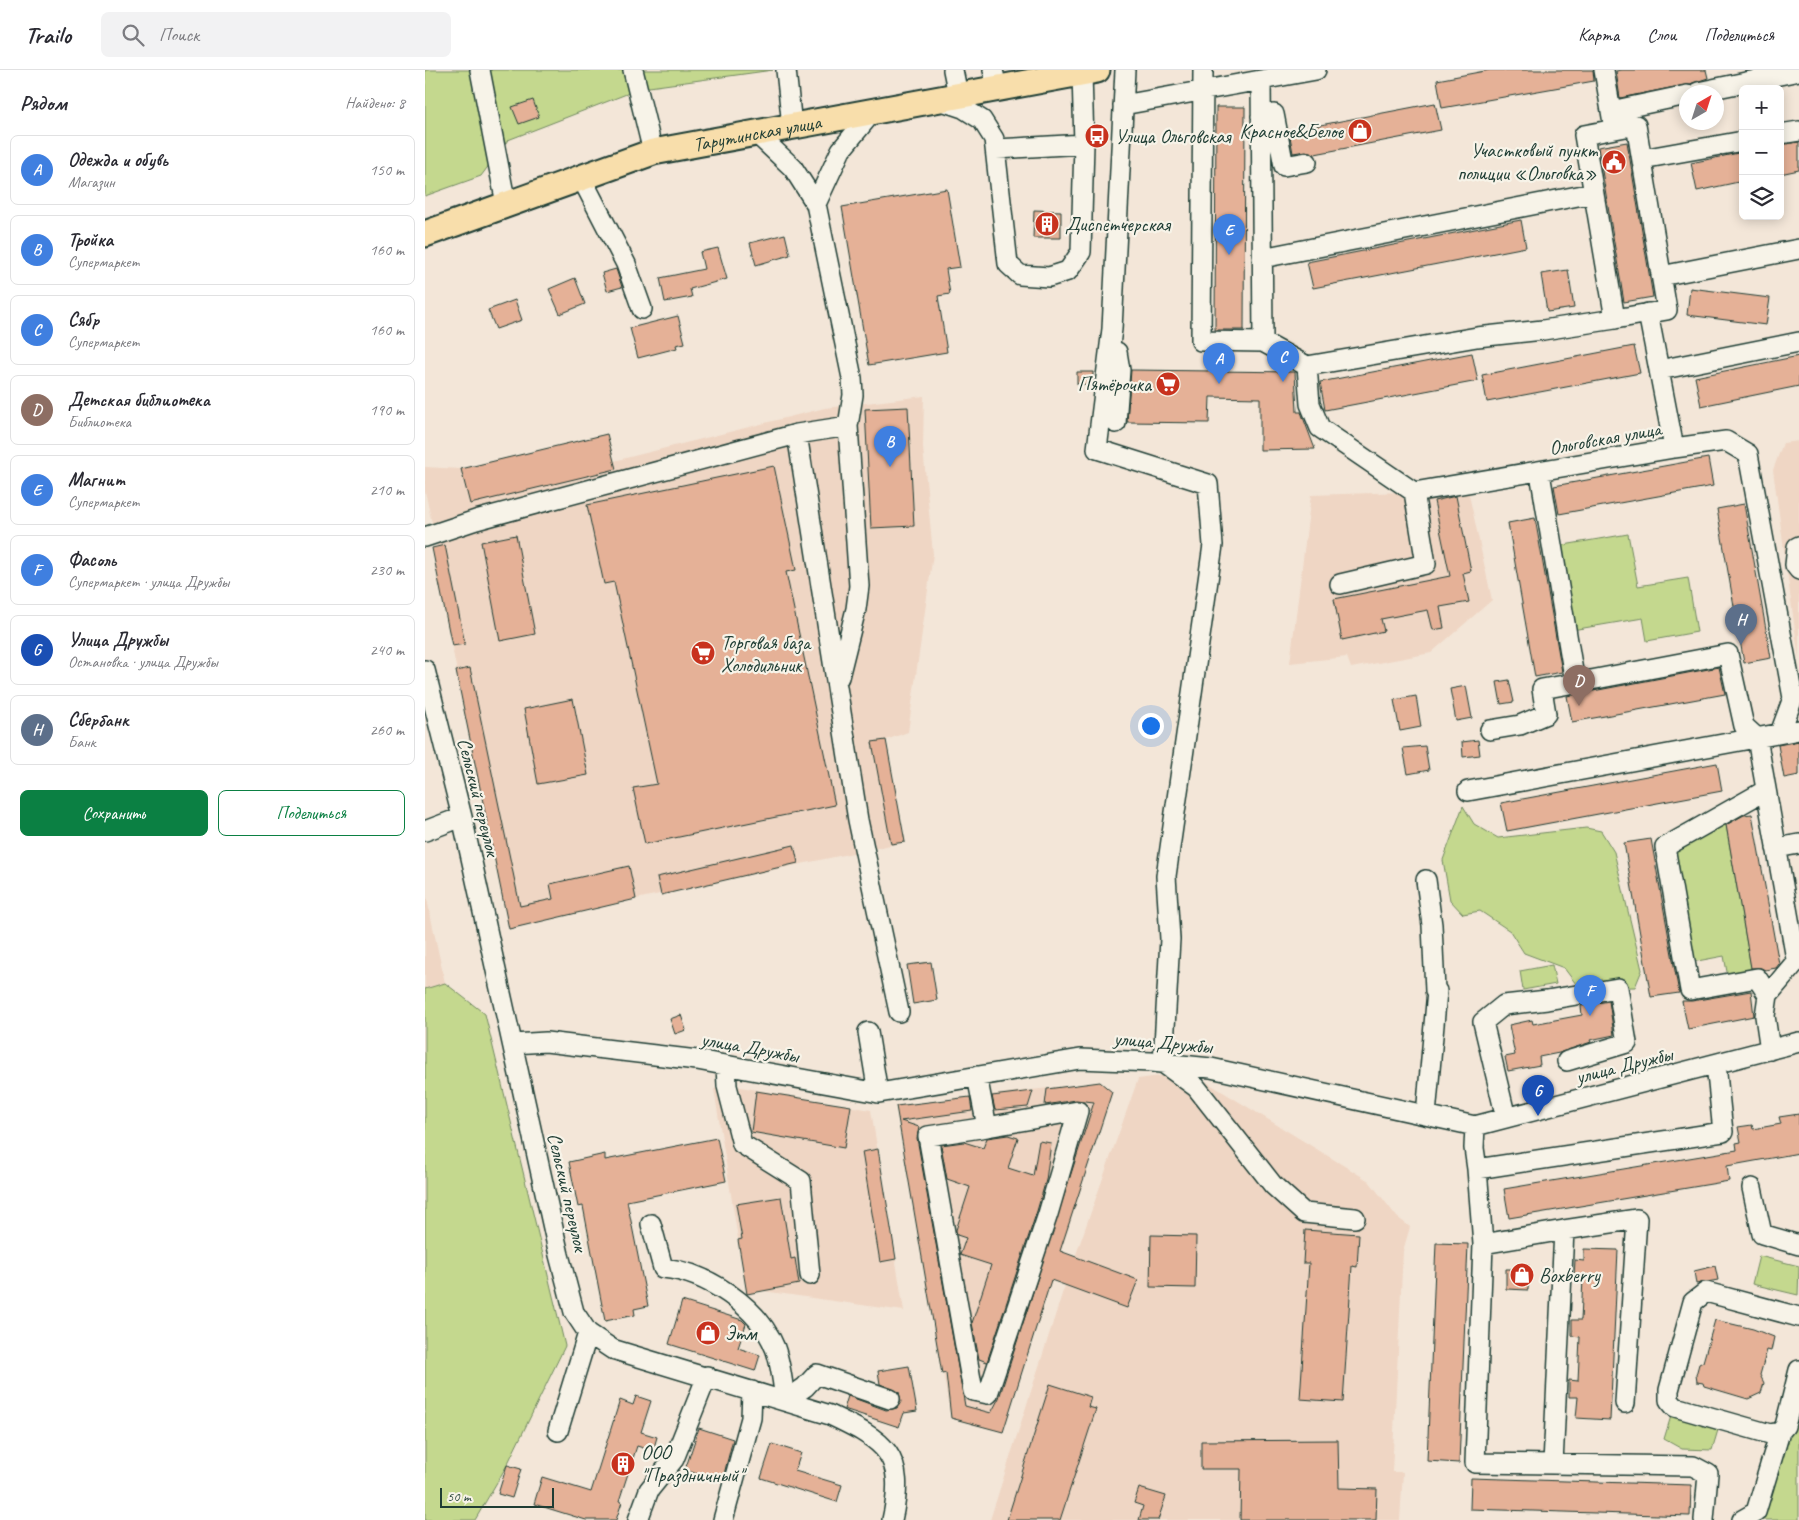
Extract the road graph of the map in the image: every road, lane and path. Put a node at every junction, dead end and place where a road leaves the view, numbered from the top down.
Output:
1 (480, 70) edge
2 (633, 70) edge
3 (786, 70) edge
4 (953, 70) edge
5 (1125, 70) edge
6 (1203, 70) edge
7 (1316, 70) edge
8 (1603, 70) edge
9 (1090, 71) edge
10 (1799, 71) edge
11 (1035, 75) edge
12 (995, 79) edge
13 (1261, 80) junction
14 (1724, 87) edge
15 (1202, 90) junction
16 (947, 97) junction
17 (1679, 98) edge
18 (1123, 105) junction
19 (875, 110) junction
20 (1261, 116) junction
21 (1613, 120) junction
22 (792, 126) junction
23 (1799, 131) edge
24 (756, 133) junction
25 (1784, 133) edge
26 (1739, 142) edge
27 (1084, 144) junction
28 (996, 149) junction
29 (653, 152) junction
30 (1642, 159) junction
31 (1307, 162) dead end
32 (581, 177) junction
33 (1593, 193) junction
34 (506, 204) junction
35 (816, 204) junction
36 (425, 234) edge
37 (1799, 249) edge
38 (1262, 258) junction
39 (1661, 276) junction
40 (642, 309) dead end
41 (1648, 313) junction
42 (1615, 319) junction
43 (1112, 329) junction
44 (1263, 342) junction
45 (1799, 342) edge
46 (1307, 366) junction
47 (1659, 370) junction
48 (1116, 423) dead end
49 (848, 426) junction
50 (797, 434) junction
51 (1674, 448) junction
52 (1539, 473) junction
53 (1413, 492) junction
54 (425, 537) edge
55 (1799, 546) edge
56 (1799, 570) edge
57 (1340, 584) dead end
58 (425, 670) edge
59 (1575, 683) junction
60 (837, 684) junction
61 (1491, 730) dead end
62 (1799, 730) edge
63 (1779, 733) junction
64 (1757, 738) junction
65 (1766, 790) junction
66 (1468, 791) dead end
67 (462, 817) junction
68 (425, 831) edge
69 (1799, 844) edge
70 (1776, 848) junction
71 (1426, 880) dead end
72 (1798, 959) edge
73 (1768, 995) junction
74 (899, 1012) dead end
75 (868, 1032) dead end
76 (1799, 1042) edge
77 (513, 1044) junction
78 (1770, 1050) junction
79 (1567, 1061) dead end
80 (1163, 1063) junction
81 (1716, 1064) junction
82 (726, 1065) junction
83 (977, 1076) junction
84 (878, 1093) junction
85 (1426, 1115) junction
86 (1506, 1118) junction
87 (1475, 1126) junction
88 (987, 1127) junction
89 (1477, 1169) junction
90 (1752, 1188) dead end
91 (1355, 1218) dead end
92 (651, 1224) dead end
93 (1564, 1230) junction
94 (1483, 1244) junction
95 (1799, 1245) edge
96 (810, 1275) dead end
97 (1799, 1316) edge
98 (588, 1332) junction
99 (1799, 1370) edge
100 (707, 1376) junction
101 (753, 1391) junction
102 (890, 1399) dead end
103 (785, 1401) junction
104 (1625, 1402) dead end
105 (558, 1431) dead end
106 (1780, 1432) junction
107 (1553, 1464) junction
108 (639, 1520) edge
109 (723, 1520) edge
110 (892, 1520) edge
111 (1704, 1520) edge
112 (1742, 1520) edge

1 - 34 street
2 - 29 street
3 - 22 street
4 - 16 street
5 - 18 street
6 - 15 street
7 - 13 street
8 - 21 street
9 - 11 main road, Тарутинская улица
9 - 27 street
10 - 14 street
11 - 12 main road, Тарутинская улица
12 - 16 main road, Тарутинская улица
13 - 15 street
13 - 20 street
15 - 18 street
15 - 44 street
16 - 19 main road, Тарутинская улица
16 - 28 street
17 - 21 street
18 - 43 street
19 - 22 main road, Тарутинская улица
19 - 35 street
20 - 31 street
20 - 38 street
21 - 30 street
21 - 33 street
22 - 24 main road, Тарутинская улица
23 - 25 street
24 - 29 main road, Тарутинская улица
24 - 35 street
26 - 30 street
27 - 28 street
27 - 28 street
29 - 32 main road, Тарутинская улица
30 - 39 street
32 - 34 main road, Тарутинская улица
32 - 40 street
33 - 38 street
33 - 42 street
34 - 36 main road, Тарутинская улица
35 - 49 street
37 - 39 street
38 - 44 street
39 - 41 street
41 - 42 street
41 - 47 street, Ольговская улица
42 - 46 street
43 - 48 street
43 - 80 street
44 - 46 street
45 - 47 street
46 - 53 street
47 - 51 street, Ольговская улица
49 - 50 street
49 - 60 street
50 - 54 street
50 - 60 street
51 - 52 street, Ольговская улица
51 - 63 street
52 - 53 street, Ольговская улица
52 - 59 street
53 - 57 street
55 - 56 street
58 - 67 street, Сельский переулок
59 - 61 street
59 - 64 street
60 - 74 street
62 - 63 street
63 - 64 street
64 - 65 street
64 - 66 street
65 - 70 street
65 - 73 street
67 - 68 street
67 - 77 street, Сельский переулок
69 - 70 street
70 - 72 street
71 - 85 street
72 - 73 street
73 - 78 street
75 - 84 street
76 - 78 street, улица Дружбы
77 - 82 street, улица Дружбы
77 - 98 street, Сельский переулок
78 - 81 street, улица Дружбы
79 - 86 street
80 - 83 street, улица Дружбы
80 - 85 street, улица Дружбы
80 - 91 street
81 - 86 street, улица Дружбы
81 - 89 street
82 - 84 street, улица Дружбы
82 - 96 street
83 - 84 street, улица Дружбы
83 - 88 street
85 - 87 street, улица Дружбы
86 - 87 street, улица Дружбы
87 - 89 street
88 - 88 street
89 - 94 street
90 - 95 street
92 - 103 street
93 - 94 street
93 - 104 street
93 - 107 street
94 - 107 street
97 - 106 street
98 - 100 street, Сельский переулок
98 - 105 street
99 - 106 street
100 - 101 street, Сельский переулок
100 - 108 street
101 - 103 street, Сельский переулок
101 - 109 street
102 - 103 street
103 - 110 street, Сельский переулок
106 - 112 street
107 - 111 street

